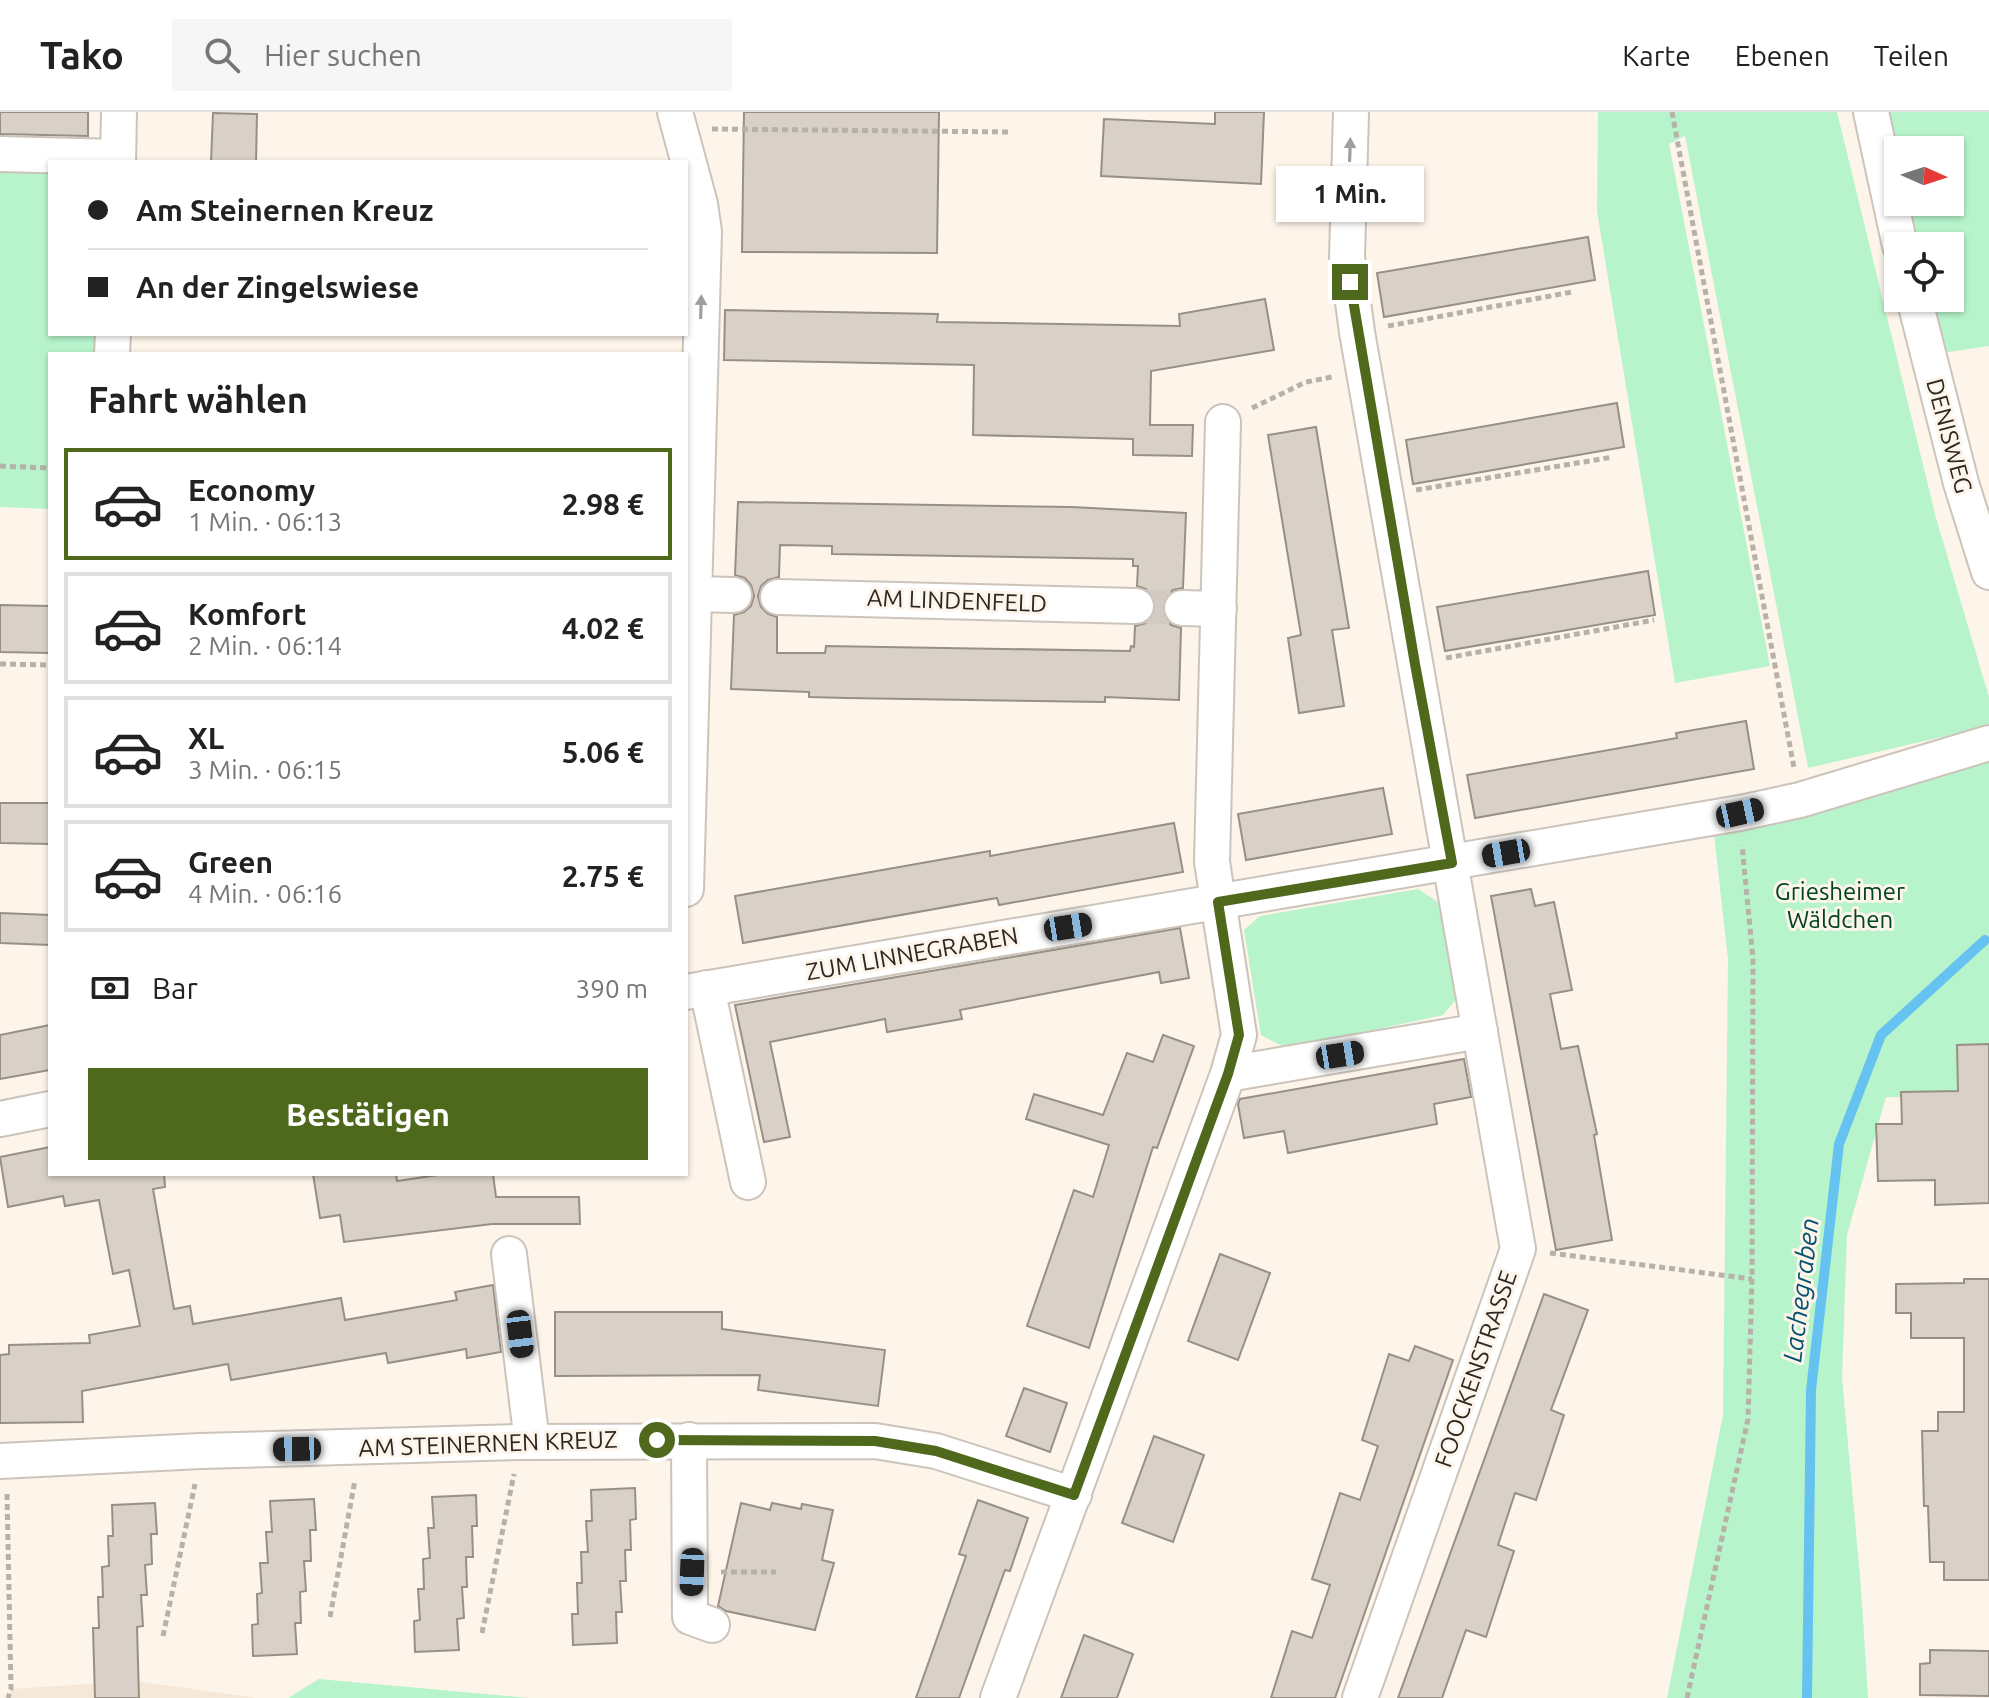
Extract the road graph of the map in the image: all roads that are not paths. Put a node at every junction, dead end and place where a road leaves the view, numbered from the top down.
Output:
1 (119, 112) edge
2 (1351, 112) edge
3 (1871, 112) edge
4 (676, 120) edge
5 (0, 154) edge
6 (118, 160) edge
7 (687, 160) edge
8 (688, 162) edge
9 (1897, 232) edge
10 (1918, 312) edge
11 (1223, 422) road end
12 (1989, 572) edge
13 (693, 594) junction
14 (734, 595) dead end
15 (778, 597) dead end
16 (1136, 606) tunnel mouth
17 (1182, 608) tunnel mouth
18 (1219, 609) junction
19 (1989, 743) edge
20 (688, 805) edge
21 (1452, 863) junction
22 (1218, 902) junction
23 (696, 990) edge
24 (1480, 1031) junction
25 (1228, 1074) junction
26 (48, 1109) edge
27 (0, 1119) edge
28 (748, 1182) dead end
29 (509, 1254) dead end
30 (689, 1440) junction
31 (526, 1442) junction
32 (3, 1461) edge
33 (1074, 1495) junction
34 (712, 1625) dead end
35 (998, 1698) edge
36 (1360, 1698) edge

1 - 6 street
21 -> 2 street, FOOCKENSTRASSE
3 - 9 street
7 -> 4 street
5 - 6 street
13 -> 8 street
10 - 12 street, DENISWEG
11 - 18 street
13 - 14 street
13 - 20 street
15 - 16 street, AM LINDENFELD
17 - 18 street
18 - 22 street
19 - 21 street, ZUM LINNEGRABEN
21 - 22 street, ZUM LINNEGRABEN
21 - 24 street, FOOCKENSTRASSE
22 - 23 street, ZUM LINNEGRABEN
22 - 25 street
23 - 28 street
24 - 25 street
24 - 36 street, FOOCKENSTRASSE
25 - 33 street
26 - 27 street
29 - 31 street
30 - 31 street, AM STEINERNEN KREUZ
30 - 33 street, AM STEINERNEN KREUZ
30 - 34 street
31 - 32 street, AM STEINERNEN KREUZ
33 - 35 street

